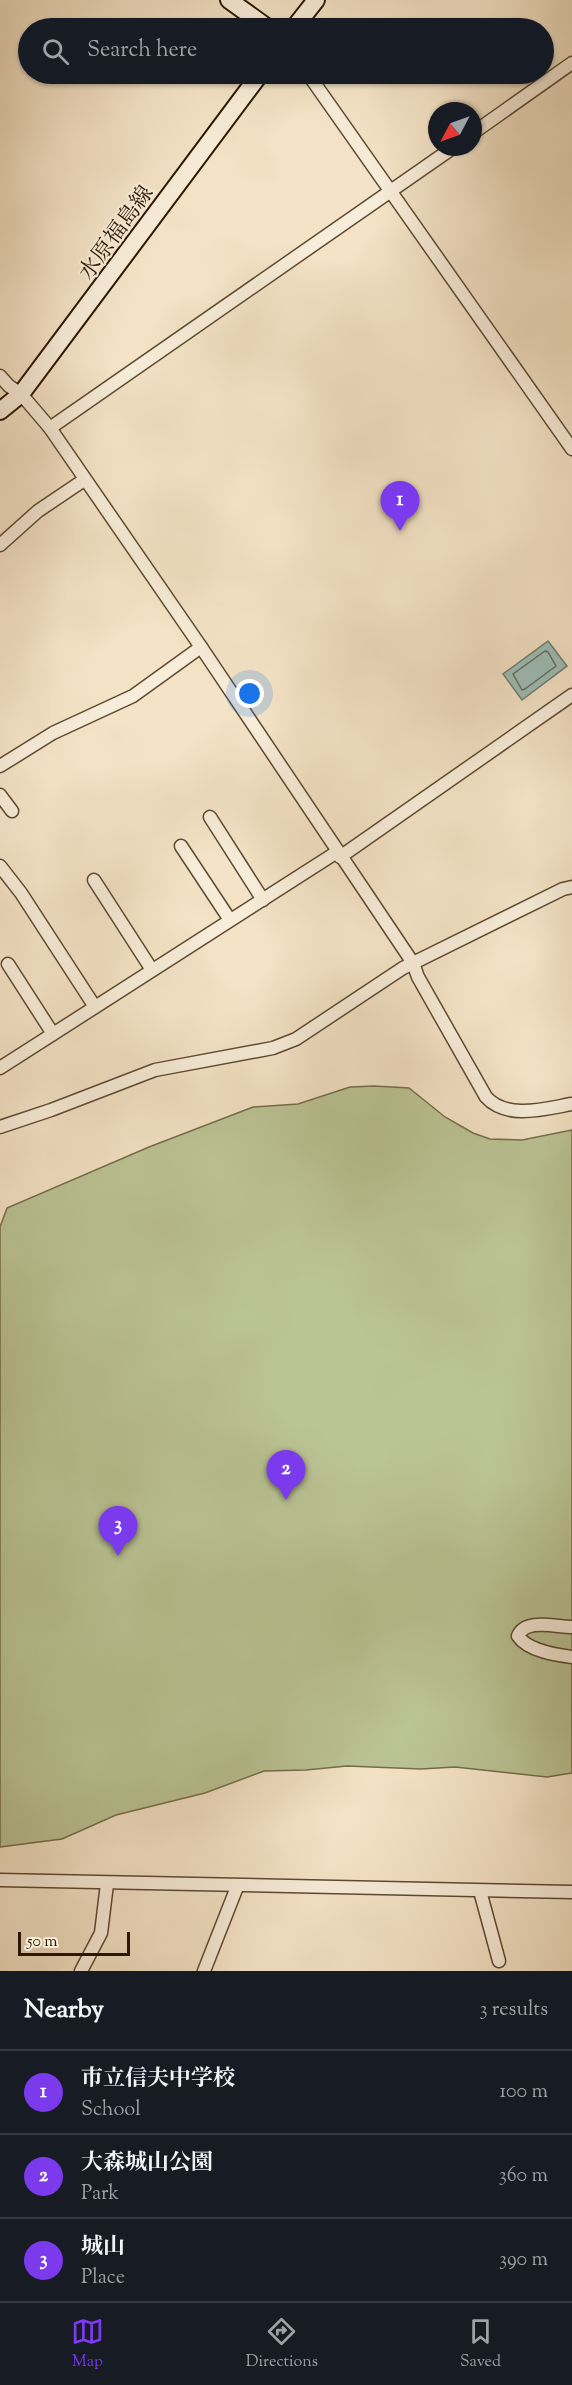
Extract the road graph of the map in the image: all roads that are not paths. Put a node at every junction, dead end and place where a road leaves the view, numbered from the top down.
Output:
1 (229, 0) edge
2 (316, 0) edge
3 (254, 18) edge
4 (302, 18) edge
5 (572, 63) edge
6 (554, 76) edge
7 (253, 84) edge
8 (315, 84) edge
9 (543, 84) edge
10 (482, 128) edge
11 (441, 156) edge
12 (391, 191) junction
13 (0, 376) edge
14 (21, 394) junction
15 (0, 411) edge
16 (50, 428) junction
17 (572, 449) edge
18 (84, 480) junction
19 (0, 545) edge
20 (201, 647) junction
21 (572, 695) edge
22 (0, 766) edge
23 (0, 795) edge
24 (12, 811) dead end
25 (210, 817) dead end
26 (181, 846) dead end
27 (339, 854) junction
28 (0, 866) edge
29 (94, 880) dead end
30 (572, 887) edge
31 (263, 900) junction
32 (230, 921) junction
33 (413, 963) junction
34 (8, 964) dead end
35 (152, 970) junction
36 (95, 1007) junction
37 (53, 1034) junction
38 (0, 1068) edge
39 (572, 1104) edge
40 (0, 1127) edge
41 (572, 1627) edge
42 (572, 1657) edge
43 (0, 1880) edge
44 (107, 1884) junction
45 (237, 1887) junction
46 (480, 1891) junction
47 (572, 1892) edge
48 (499, 1961) dead end
49 (81, 1971) edge
50 (204, 1971) edge

1 - 3 main road
2 - 4 main road
5 - 6 street
7 - 14 main road, 水原福島線
8 - 12 street
9 - 10 street
11 - 12 street
12 - 16 street
12 - 17 street
13 - 14 street
14 - 15 main road, 水原福島線
14 - 16 street
16 - 18 street
18 - 19 street
18 - 20 street
20 - 22 street
20 - 27 street
21 - 27 street
23 - 24 street
25 - 31 street
26 - 32 street
27 - 31 street
27 - 33 street
28 - 36 street
29 - 35 street
30 - 33 street
31 - 32 street
32 - 35 street
33 - 39 street
33 - 40 street
34 - 37 street
35 - 36 street
36 - 37 street
37 - 38 street
41 - 42 street
43 - 44 street
44 - 45 street
44 - 49 street
45 - 46 street
45 - 50 street
46 - 47 street
46 - 48 street

